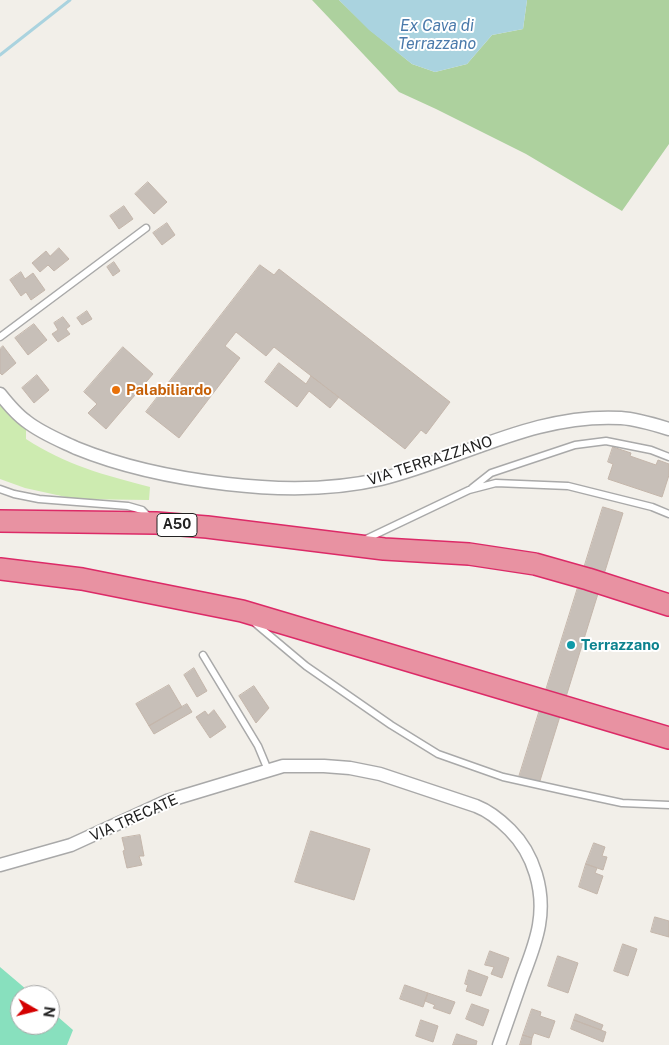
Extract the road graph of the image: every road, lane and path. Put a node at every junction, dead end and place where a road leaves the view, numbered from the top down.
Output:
1 (146, 228) dead end
2 (0, 337) edge
3 (0, 394) edge
4 (669, 429) edge
5 (669, 457) edge
6 (0, 489) edge
7 (469, 490) junction
8 (669, 514) edge
9 (0, 521) edge
10 (156, 523) junction
11 (352, 546) junction
12 (0, 570) edge
13 (669, 605) edge
14 (242, 611) junction
15 (203, 655) dead end
16 (669, 738) edge
17 (268, 770) junction
18 (669, 805) edge
19 (0, 865) edge
20 (499, 1045) edge

1 - 2 lane
3 - 4 street, VIA TERRAZZANO
5 - 7 lane
6 - 10 lane
7 - 8 lane
7 - 11 lane
9 - 10 highway, A50
10 - 11 highway, A50
11 - 13 highway, A50
12 - 14 highway
14 - 16 highway
14 - 18 lane
15 - 17 lane
17 - 19 street, VIA TRECATE
17 - 20 street, VIA TRECATE

